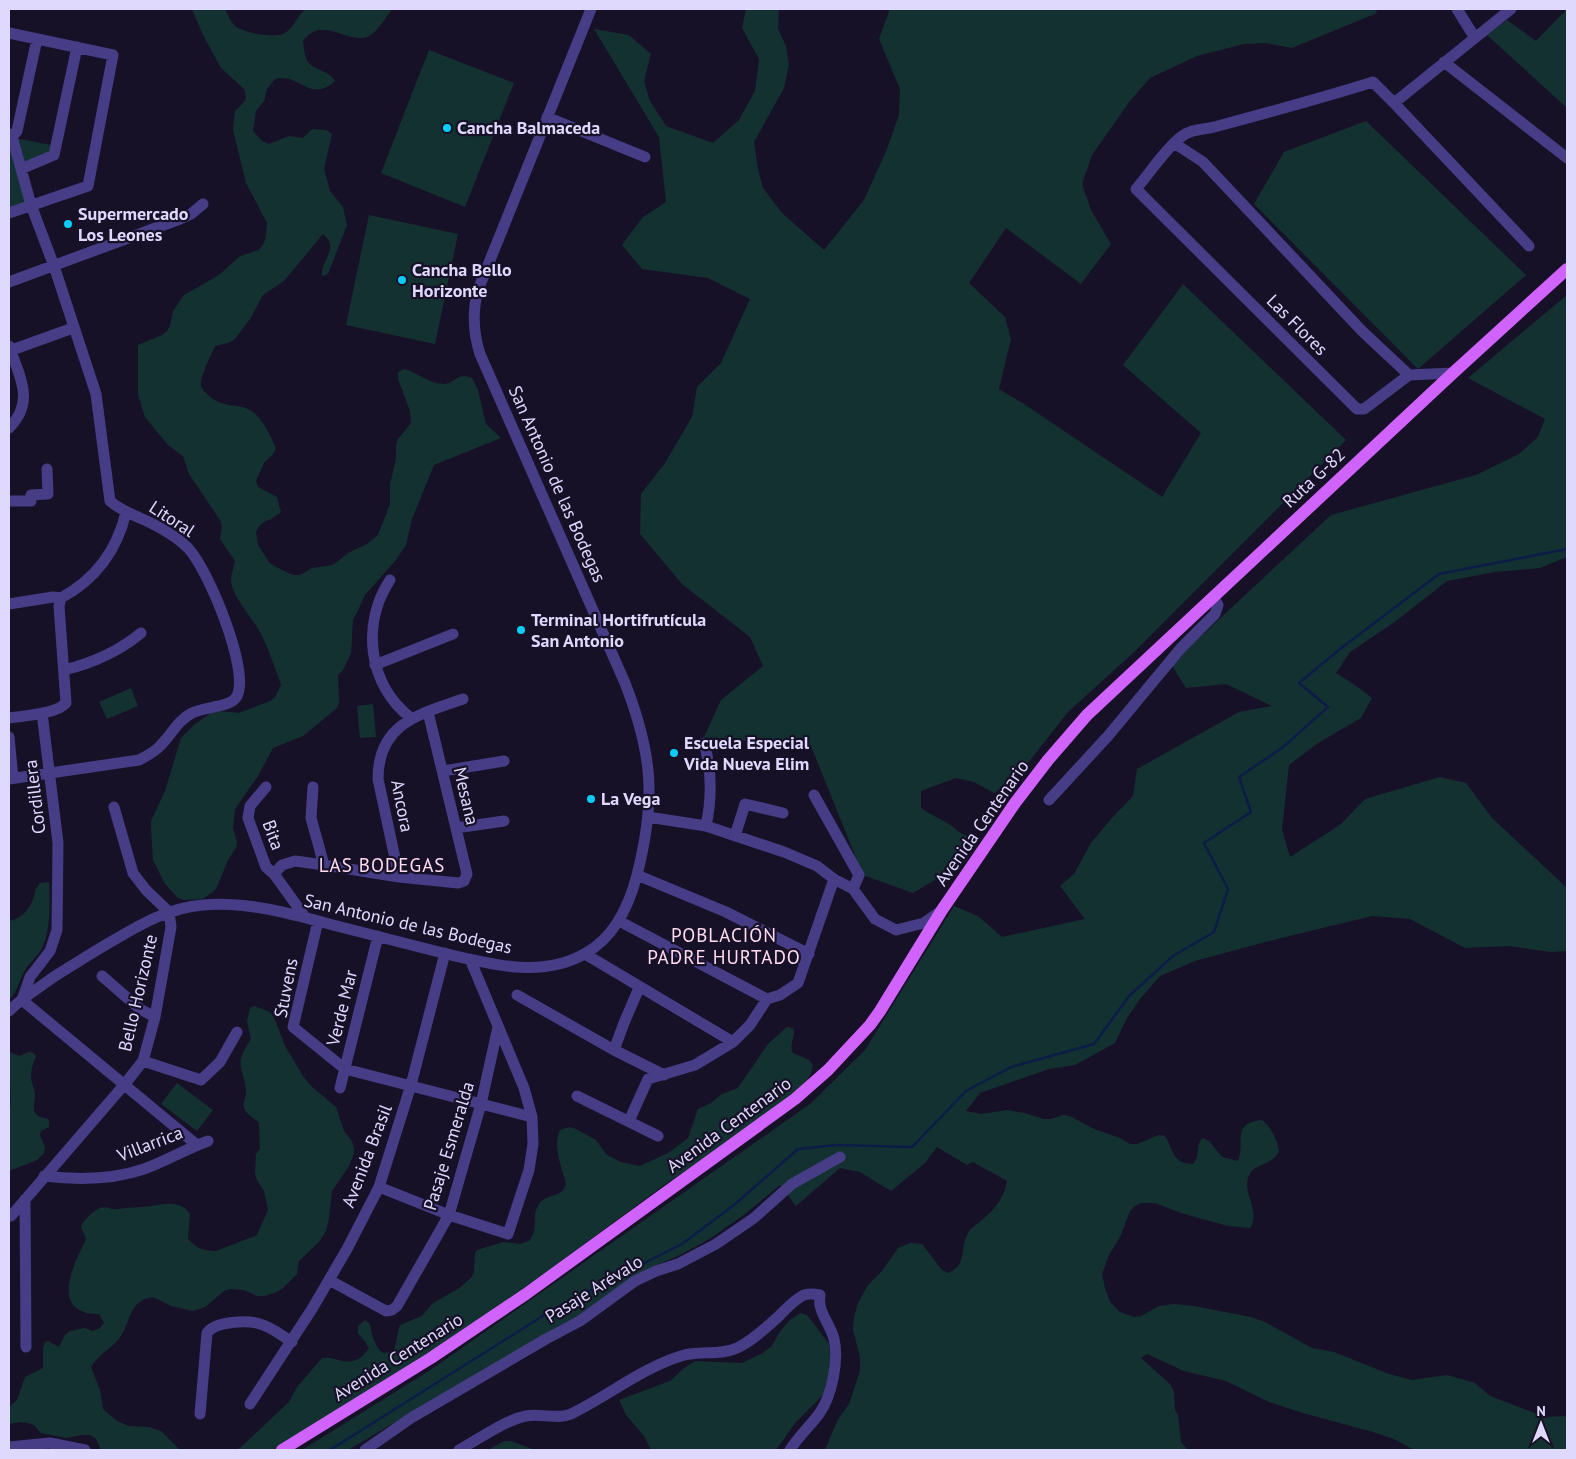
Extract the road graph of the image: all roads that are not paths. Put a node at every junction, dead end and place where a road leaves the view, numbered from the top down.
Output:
1 (591, 9) edge
2 (1458, 9) edge
3 (1511, 9) edge
4 (9, 33) edge
5 (1475, 38) junction
6 (37, 39) junction
7 (77, 47) junction
8 (1444, 62) junction
9 (1394, 104) junction
10 (547, 118) junction
11 (10, 135) edge
12 (1174, 143) junction
13 (645, 157) dead end
14 (1567, 158) edge
15 (21, 169) junction
16 (203, 204) dead end
17 (31, 205) junction
18 (9, 213) edge
19 (1529, 246) dead end
20 (54, 266) junction
21 (1567, 269) edge
22 (9, 282) edge
23 (74, 328) junction
24 (9, 349) edge
25 (1453, 373) junction
26 (1410, 375) junction
27 (9, 428) edge
28 (47, 469) dead end
29 (9, 501) edge
30 (126, 512) junction
31 (390, 580) dead end
32 (1213, 597) junction
33 (61, 598) junction
34 (9, 604) edge
35 (141, 633) dead end
36 (453, 634) dead end
37 (375, 665) junction
38 (64, 670) junction
39 (463, 699) dead end
40 (428, 712) junction
41 (42, 713) junction
42 (1087, 715) joint
43 (9, 718) edge
44 (411, 718) junction
45 (9, 737) edge
46 (704, 743) dead end
47 (504, 761) dead end
48 (443, 771) junction
49 (49, 773) junction
50 (11, 779) edge
51 (266, 787) dead end
52 (313, 787) dead end
53 (814, 795) dead end
54 (1049, 800) dead end
55 (114, 807) dead end
56 (783, 813) dead end
57 (648, 817) junction
58 (504, 820) dead end
59 (706, 826) junction
60 (456, 828) junction
61 (735, 836) junction
62 (324, 865) junction
63 (274, 874) junction
64 (637, 874) junction
65 (399, 877) junction
66 (834, 879) junction
67 (853, 888) junction
68 (942, 910) junction
69 (169, 912) junction
70 (305, 917) junction
71 (318, 921) junction
72 (619, 921) junction
73 (378, 936) junction
74 (445, 953) junction
75 (585, 954) junction
76 (809, 954) junction
77 (470, 959) junction
78 (102, 976) dead end
79 (639, 988) junction
80 (517, 995) dead end
81 (767, 999) junction
82 (22, 1000) junction
83 (9, 1011) edge
84 (155, 1017) junction
85 (498, 1027) junction
86 (237, 1032) dead end
87 (733, 1042) junction
88 (614, 1050) junction
89 (143, 1060) junction
90 (345, 1069) junction
91 (664, 1075) junction
92 (124, 1085) junction
93 (412, 1085) junction
94 (340, 1088) dead end
95 (577, 1096) dead end
96 (481, 1104) junction
97 (532, 1117) junction
98 (629, 1121) junction
99 (658, 1136) dead end
100 (840, 1157) dead end
101 (44, 1176) junction
102 (379, 1186) junction
103 (25, 1199) junction
104 (449, 1215) junction
105 (11, 1216) dead end
106 (330, 1280) junction
107 (292, 1342) junction
108 (26, 1347) dead end
109 (250, 1404) dead end
110 (200, 1414) dead end
111 (9, 1447) edge
112 (85, 1450) edge
113 (282, 1450) edge
114 (365, 1450) edge
115 (459, 1450) edge
116 (790, 1450) edge

1 - 10 street, San Antonio de las Bodegas
2 - 5 street
3 - 5 street
4 - 6 street
5 - 8 street
6 - 7 street
6 - 11 street
7 - 15 street
7 - 17 street
8 - 9 street
8 - 14 street
9 - 12 street
9 - 19 street
10 - 13 street
10 - 57 street, San Antonio de las Bodegas
11 - 15 street, Litoral
12 - 26 street
12 - 26 street, Las Flores
15 - 17 street, Litoral
16 - 20 street
17 - 18 street
17 - 20 street, Litoral
20 - 22 street
20 - 23 street, Litoral
21 - 25 main road, Ruta G-82
23 - 24 street
23 - 30 street, Litoral
24 - 27 street
25 - 26 street
25 - 32 main road, Ruta G-82
28 - 29 street
30 - 33 street
30 - 49 street, Litoral
31 - 37 street
32 - 42 main road, Ruta G-82
32 - 54 street
33 - 34 street
33 - 38 street
35 - 38 street
36 - 37 street
37 - 44 street
38 - 41 street
39 - 40 street, Ancora
40 - 44 street, Ancora
40 - 48 street, Mesana
41 - 43 street
41 - 49 street, Cordillera
42 - 68 main road, Avenida Centenario
44 - 65 street, Ancora
45 - 50 street
46 - 59 street
47 - 48 street
48 - 60 street, Mesana
49 - 50 street, Litoral
49 - 82 street, Cordillera
51 - 63 street, Bita
52 - 62 street
53 - 67 street
55 - 69 street
56 - 61 street
57 - 59 street
57 - 64 street, San Antonio de las Bodegas
58 - 60 street
59 - 61 street
60 - 65 street, Mesana
61 - 66 street
62 - 63 street
62 - 65 street
63 - 70 street, Bita
64 - 72 street, San Antonio de las Bodegas
64 - 76 street
66 - 67 street
66 - 76 street
67 - 68 street
68 - 113 main road, Avenida Centenario
69 - 70 street, San Antonio de las Bodegas
69 - 82 street, San Antonio de las Bodegas
69 - 84 street, Bello Horizonte
70 - 71 street, San Antonio de las Bodegas
71 - 73 street, San Antonio de las Bodegas
71 - 90 street, Stuvens
72 - 75 street, San Antonio de las Bodegas
72 - 81 street
73 - 74 street, San Antonio de las Bodegas
73 - 90 street, Verde Mar
74 - 77 street, San Antonio de las Bodegas
74 - 93 street, Avenida Brasil
75 - 77 street, San Antonio de las Bodegas
75 - 79 street
76 - 81 street
77 - 85 street
78 - 84 street
79 - 87 street
79 - 88 street
80 - 88 street
81 - 87 street
82 - 83 street, San Antonio de las Bodegas
82 - 92 street
84 - 89 street, Bello Horizonte
85 - 96 street, Pasaje Esmeralda
85 - 97 street
86 - 89 street
87 - 91 street
88 - 91 street
89 - 92 street, Bello Horizonte
90 - 93 street
90 - 94 street, Verde Mar
91 - 98 street
92 - 101 street, Bello Horizonte
92 - 101 street, Villarrica
93 - 96 street
93 - 102 street, Avenida Brasil
95 - 98 street
96 - 97 street
96 - 104 street, Pasaje Esmeralda
97 - 104 street
98 - 99 street
100 - 114 street, Pasaje Arévalo
101 - 103 street, Bello Horizonte
102 - 104 street
102 - 106 street, Avenida Brasil
103 - 105 street, Bello Horizonte
103 - 108 street
104 - 106 street, Pasaje Esmeralda
106 - 107 street, Avenida Brasil
107 - 109 street, Avenida Brasil
107 - 110 street
111 - 112 street
115 - 116 street

